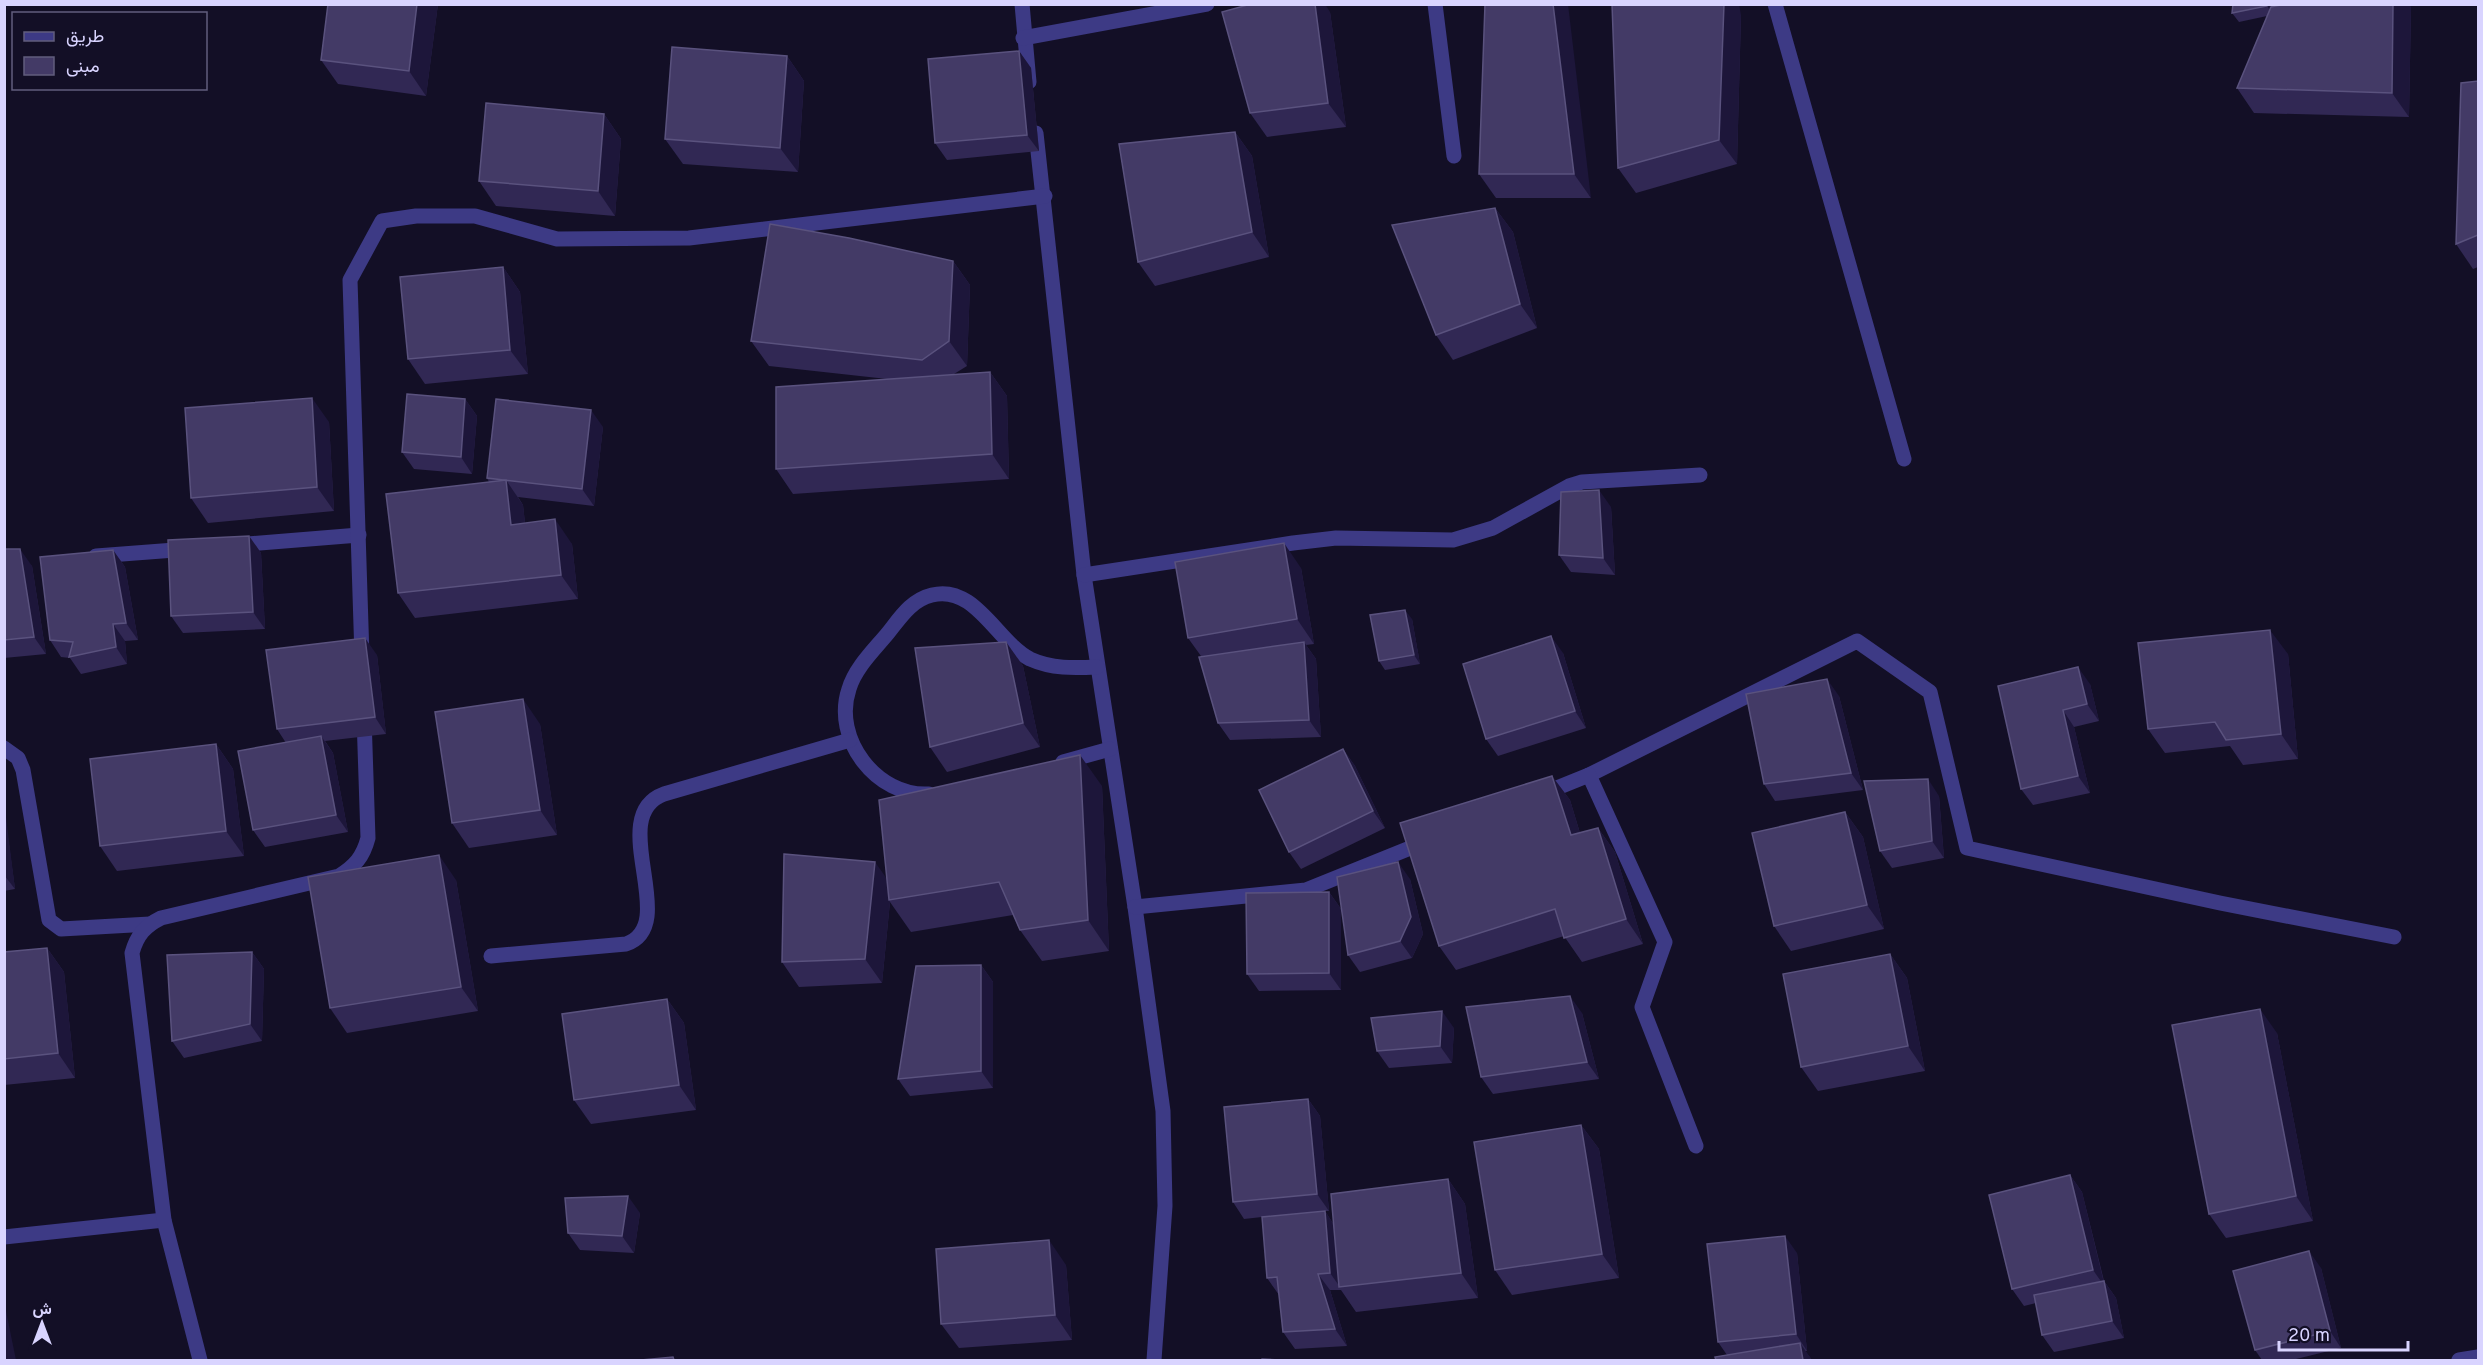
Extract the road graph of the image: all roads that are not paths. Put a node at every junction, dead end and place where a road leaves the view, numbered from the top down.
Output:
1 (1022, 4) edge
2 (1207, 4) edge
3 (1435, 4) edge
4 (1775, 4) edge
5 (1023, 38) junction
6 (1031, 94) dead end
7 (1034, 117) dead end
8 (1454, 156) dead end
9 (1045, 196) junction
10 (1904, 459) dead end
11 (1700, 475) dead end
12 (359, 535) junction
13 (90, 557) edge
14 (1084, 575) junction
15 (1097, 667) junction
16 (363, 675) edge
17 (364, 698) edge
18 (850, 740) junction
19 (4, 748) edge
20 (1110, 749) junction
21 (1044, 768) edge
22 (1589, 775) junction
23 (948, 793) edge
24 (1524, 802) edge
25 (1437, 837) edge
26 (1136, 907) junction
27 (150, 924) junction
28 (2394, 937) dead end
29 (491, 956) dead end
30 (1696, 1146) dead end
31 (164, 1220) junction
32 (4, 1237) edge
33 (2478, 1357) edge
34 (200, 1360) edge
35 (1154, 1360) edge
36 (2458, 1360) edge

1 - 5 street
2 - 5 street
3 - 8 street
4 - 10 street
5 - 6 street
7 - 9 street
9 - 12 street
9 - 14 street
11 - 14 street
12 - 13 street
12 - 16 street
14 - 15 street
15 - 18 street
15 - 20 street
17 - 27 street
18 - 23 street
18 - 29 street
19 - 27 street
20 - 21 street
20 - 26 street
22 - 24 street
22 - 28 street
22 - 30 street
25 - 26 street
26 - 35 street
27 - 31 street
31 - 32 street
31 - 34 street
33 - 36 street

